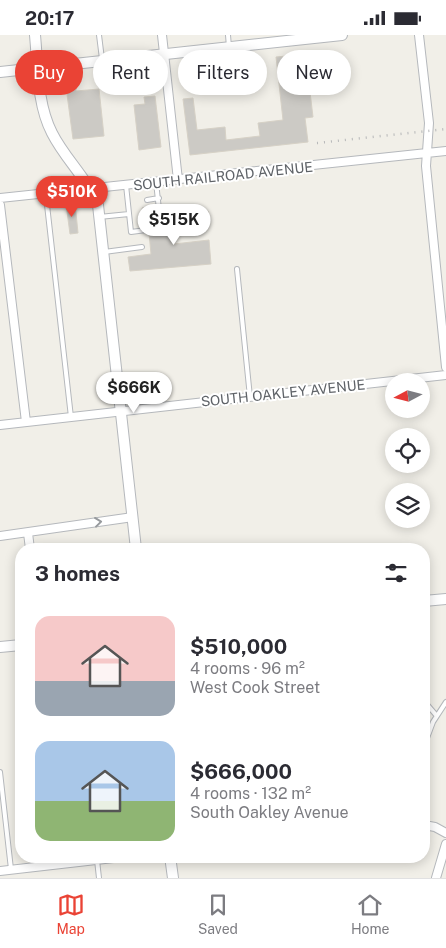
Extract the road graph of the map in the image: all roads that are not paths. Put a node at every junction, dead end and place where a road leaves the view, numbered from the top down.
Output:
1 (35, 35) edge
2 (99, 35) edge
3 (162, 35) edge
4 (228, 35) edge
5 (342, 35) edge
6 (419, 35) edge
7 (291, 38) edge
8 (229, 47) junction
9 (36, 50) edge
10 (101, 50) edge
11 (164, 50) edge
12 (168, 54) edge
13 (15, 70) edge
14 (0, 72) edge
15 (168, 90) edge
16 (41, 95) edge
17 (446, 151) edge
18 (427, 154) junction
19 (178, 180) junction
20 (156, 182) junction
21 (126, 185) junction
22 (91, 188) junction
23 (46, 196) dead end
24 (0, 198) edge
25 (159, 198) junction
26 (147, 200) dead end
27 (0, 205) edge
28 (129, 214) junction
29 (100, 217) junction
30 (142, 247) dead end
31 (104, 252) junction
32 (237, 269) dead end
33 (446, 367) edge
34 (446, 375) edge
35 (250, 397) junction
36 (121, 411) junction
37 (71, 417) junction
38 (26, 422) junction
39 (0, 425) edge
40 (133, 517) junction
41 (28, 533) junction
42 (0, 536) edge
43 (29, 543) edge
44 (135, 543) edge
45 (446, 599) edge
46 (430, 600) edge
47 (15, 646) edge
48 (0, 647) edge
49 (446, 702) edge
50 (430, 708) edge
51 (436, 715) junction
52 (430, 730) edge
53 (0, 772) edge
54 (430, 826) edge
55 (446, 833) edge
56 (446, 845) edge
57 (49, 863) edge
58 (97, 863) edge
59 (171, 863) edge
60 (24, 868) junction
61 (11, 869) junction
62 (0, 871) edge
63 (24, 878) edge
64 (99, 878) edge
65 (173, 878) edge
66 (436, 878) edge

1 - 9 street
2 - 10 lane
3 - 11 street
4 - 8 lane
5 - 7 street
6 - 18 street
7 - 8 street
8 - 12 street
13 - 14 street
15 - 19 street
16 - 22 street
17 - 18 street, SOUTH RAILROAD AVENUE
18 - 19 street, SOUTH RAILROAD AVENUE
18 - 33 street
19 - 20 street, SOUTH RAILROAD AVENUE
20 - 21 street, SOUTH RAILROAD AVENUE
20 - 25 lane
21 - 22 street, SOUTH RAILROAD AVENUE
21 - 28 lane
22 - 24 street, SOUTH RAILROAD AVENUE
22 - 29 street
23 - 37 lane
25 - 26 lane
25 - 28 lane
27 - 38 street
28 - 29 lane
29 - 31 street
30 - 31 lane
31 - 36 street
32 - 35 lane
34 - 35 street, SOUTH OAKLEY AVENUE
35 - 36 street, SOUTH OAKLEY AVENUE
36 - 37 street, SOUTH OAKLEY AVENUE
36 - 40 street
37 - 38 street, SOUTH OAKLEY AVENUE
38 - 39 street, SOUTH OAKLEY AVENUE
41 -> 40 street
40 - 44 street
41 - 42 street
41 - 43 street
45 - 46 street
47 - 48 street
49 - 51 lane
50 - 51 lane
51 - 52 lane
53 - 61 lane
54 - 55 street
56 - 66 street
57 - 60 street
58 - 64 lane
59 - 65 street
60 - 61 street
60 - 63 street
61 - 62 street

